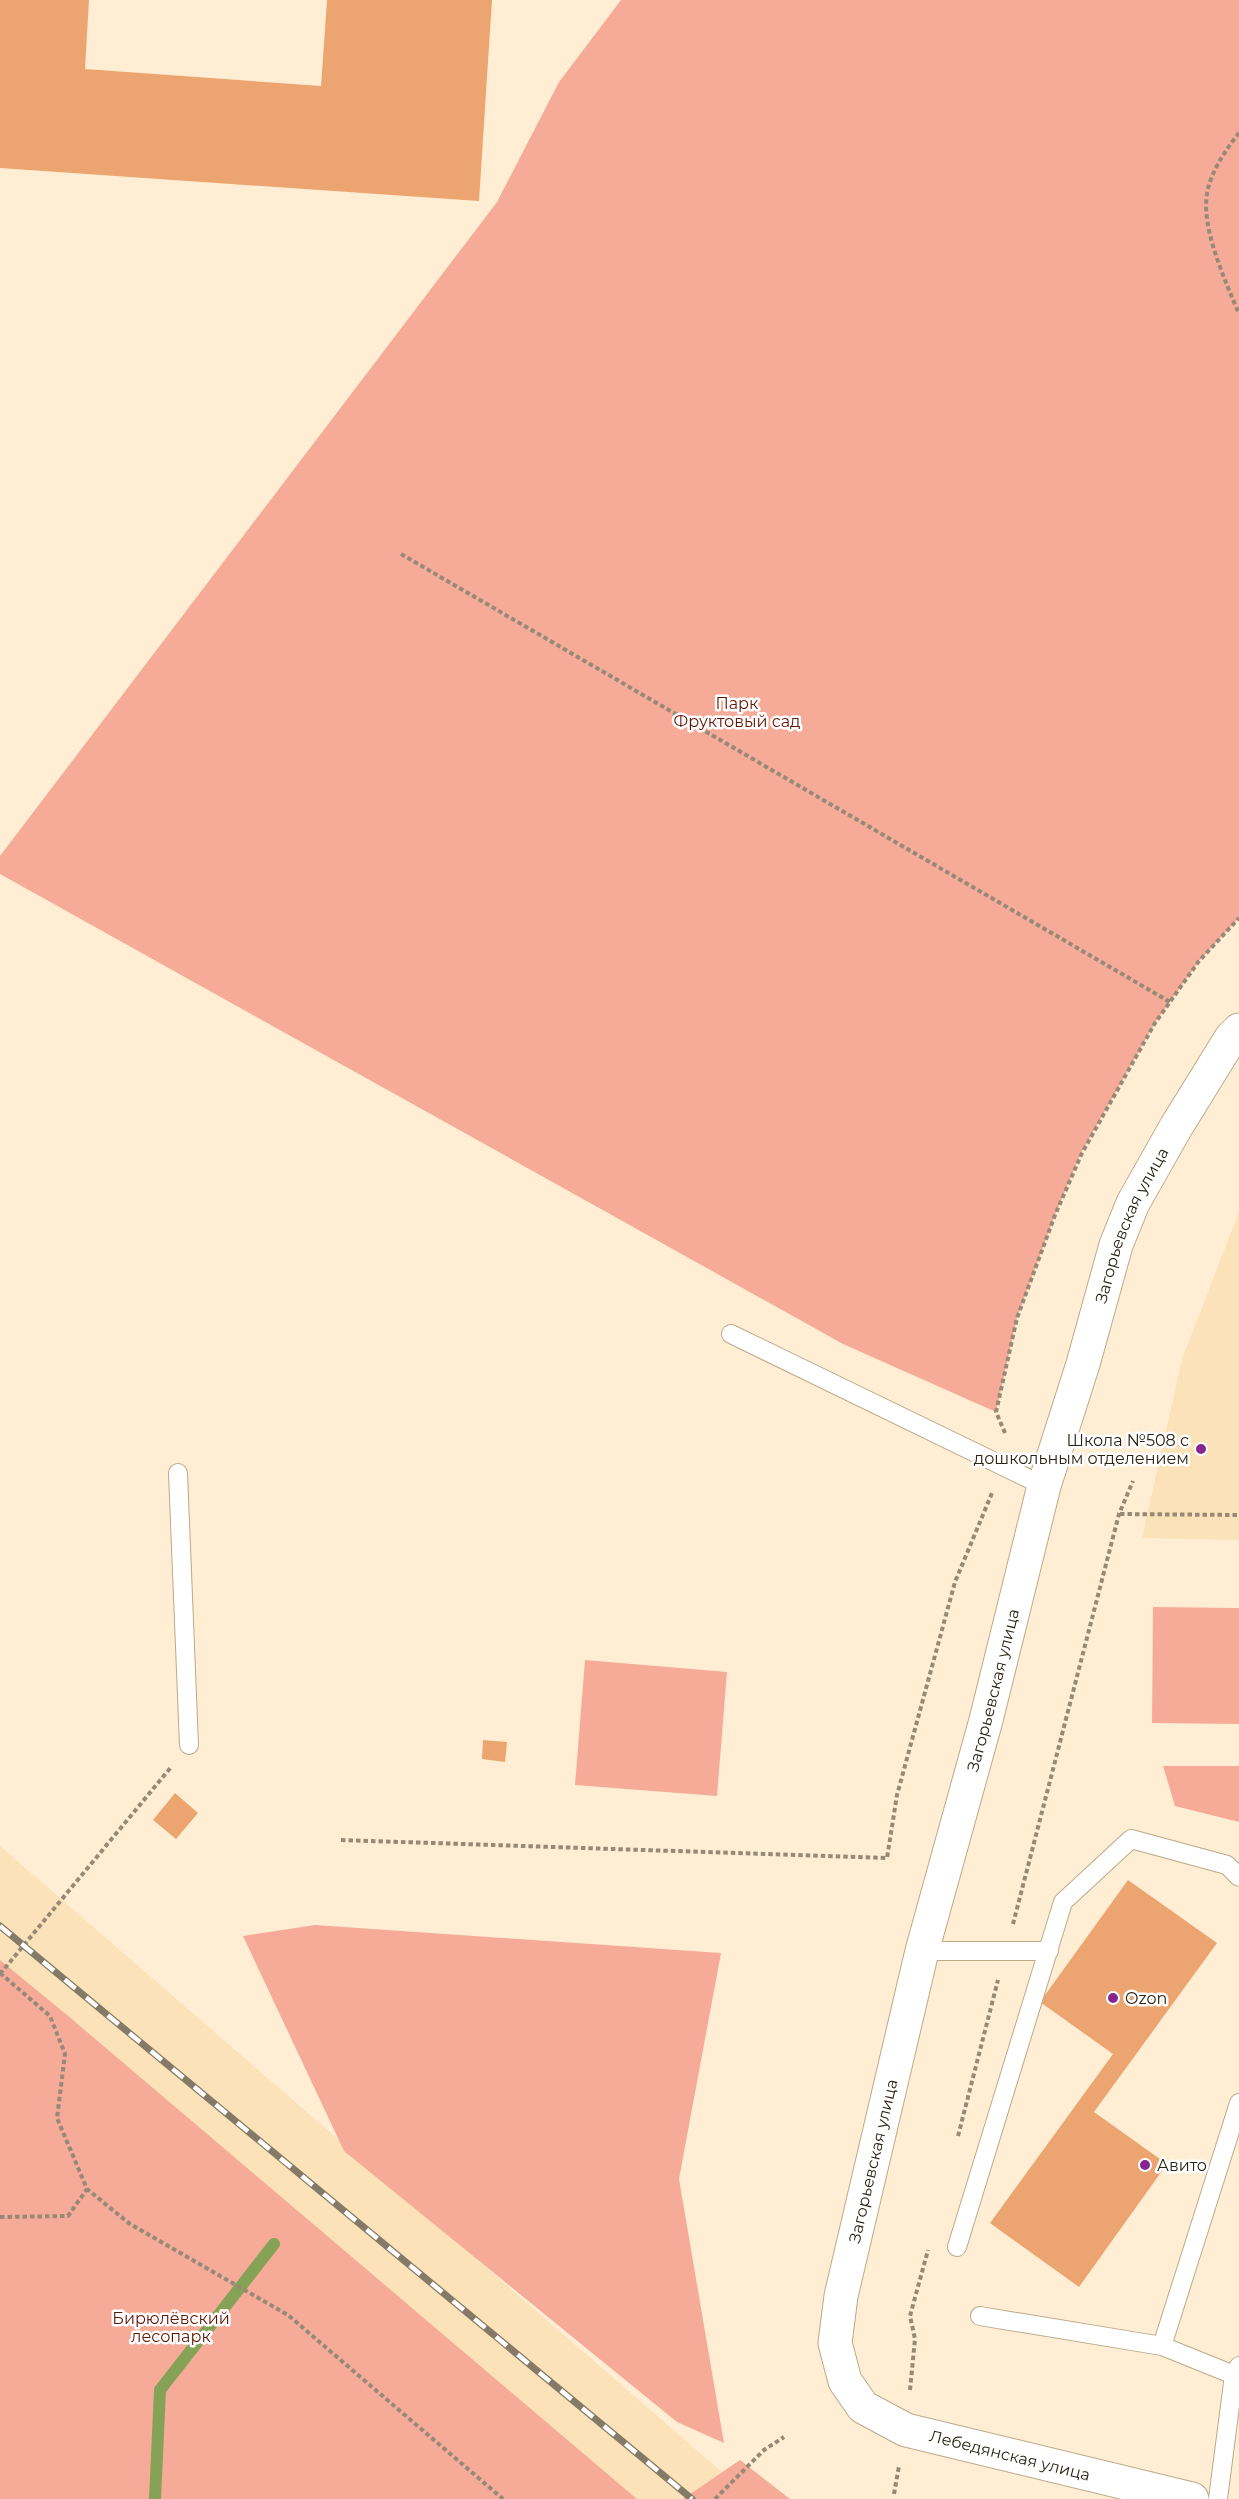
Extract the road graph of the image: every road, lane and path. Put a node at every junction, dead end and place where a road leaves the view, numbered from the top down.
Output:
1 (1239, 133) edge
2 (1239, 314) edge
3 (401, 554) dead end
4 (1239, 918) edge
5 (1170, 1002) junction
6 (1239, 1029) edge
7 (731, 1334) dead end
8 (1003, 1467) junction
9 (178, 1473) dead end
10 (1133, 1481) dead end
11 (1044, 1486) junction
12 (1119, 1514) junction
13 (1239, 1515) edge
14 (189, 1745) joint
15 (341, 1840) dead end
16 (1239, 1877) edge
17 (1010, 1935) dead end
18 (922, 1951) junction
19 (1048, 1951) junction
20 (1001, 1970) dead end
21 (0, 1973) edge
22 (1239, 2103) edge
23 (956, 2143) dead end
24 (87, 2189) junction
25 (0, 2217) edge
26 (929, 2246) dead end
27 (957, 2247) dead end
28 (980, 2316) dead end
29 (1162, 2346) junction
30 (1237, 2371) edge
31 (845, 2381) joint
32 (906, 2430) junction
33 (784, 2437) dead end
34 (894, 2494) dead end
35 (503, 2499) edge
36 (715, 2499) edge
37 (1192, 2499) edge
38 (1218, 2499) edge

1 - 2 path
3 - 5 path
4 - 5 path
5 - 8 path
6 - 11 street, Загорьевская улица
7 - 8 lane
8 - 11 lane
8 - 15 path
9 - 14 lane
10 - 12 path
11 - 18 street, Загорьевская улица
12 - 13 path
12 - 17 path
14 - 21 path
16 - 19 lane
18 - 19 lane
18 - 31 street, Загорьевская улица
19 - 27 lane
20 - 23 path
21 - 24 path
22 - 29 lane
24 - 25 path
24 - 35 path
26 - 32 path
28 - 29 lane
29 - 30 lane
30 - 38 lane
31 - 32 street, Лебедянская улица
32 - 34 path
32 - 37 street, Лебедянская улица
33 - 36 path

